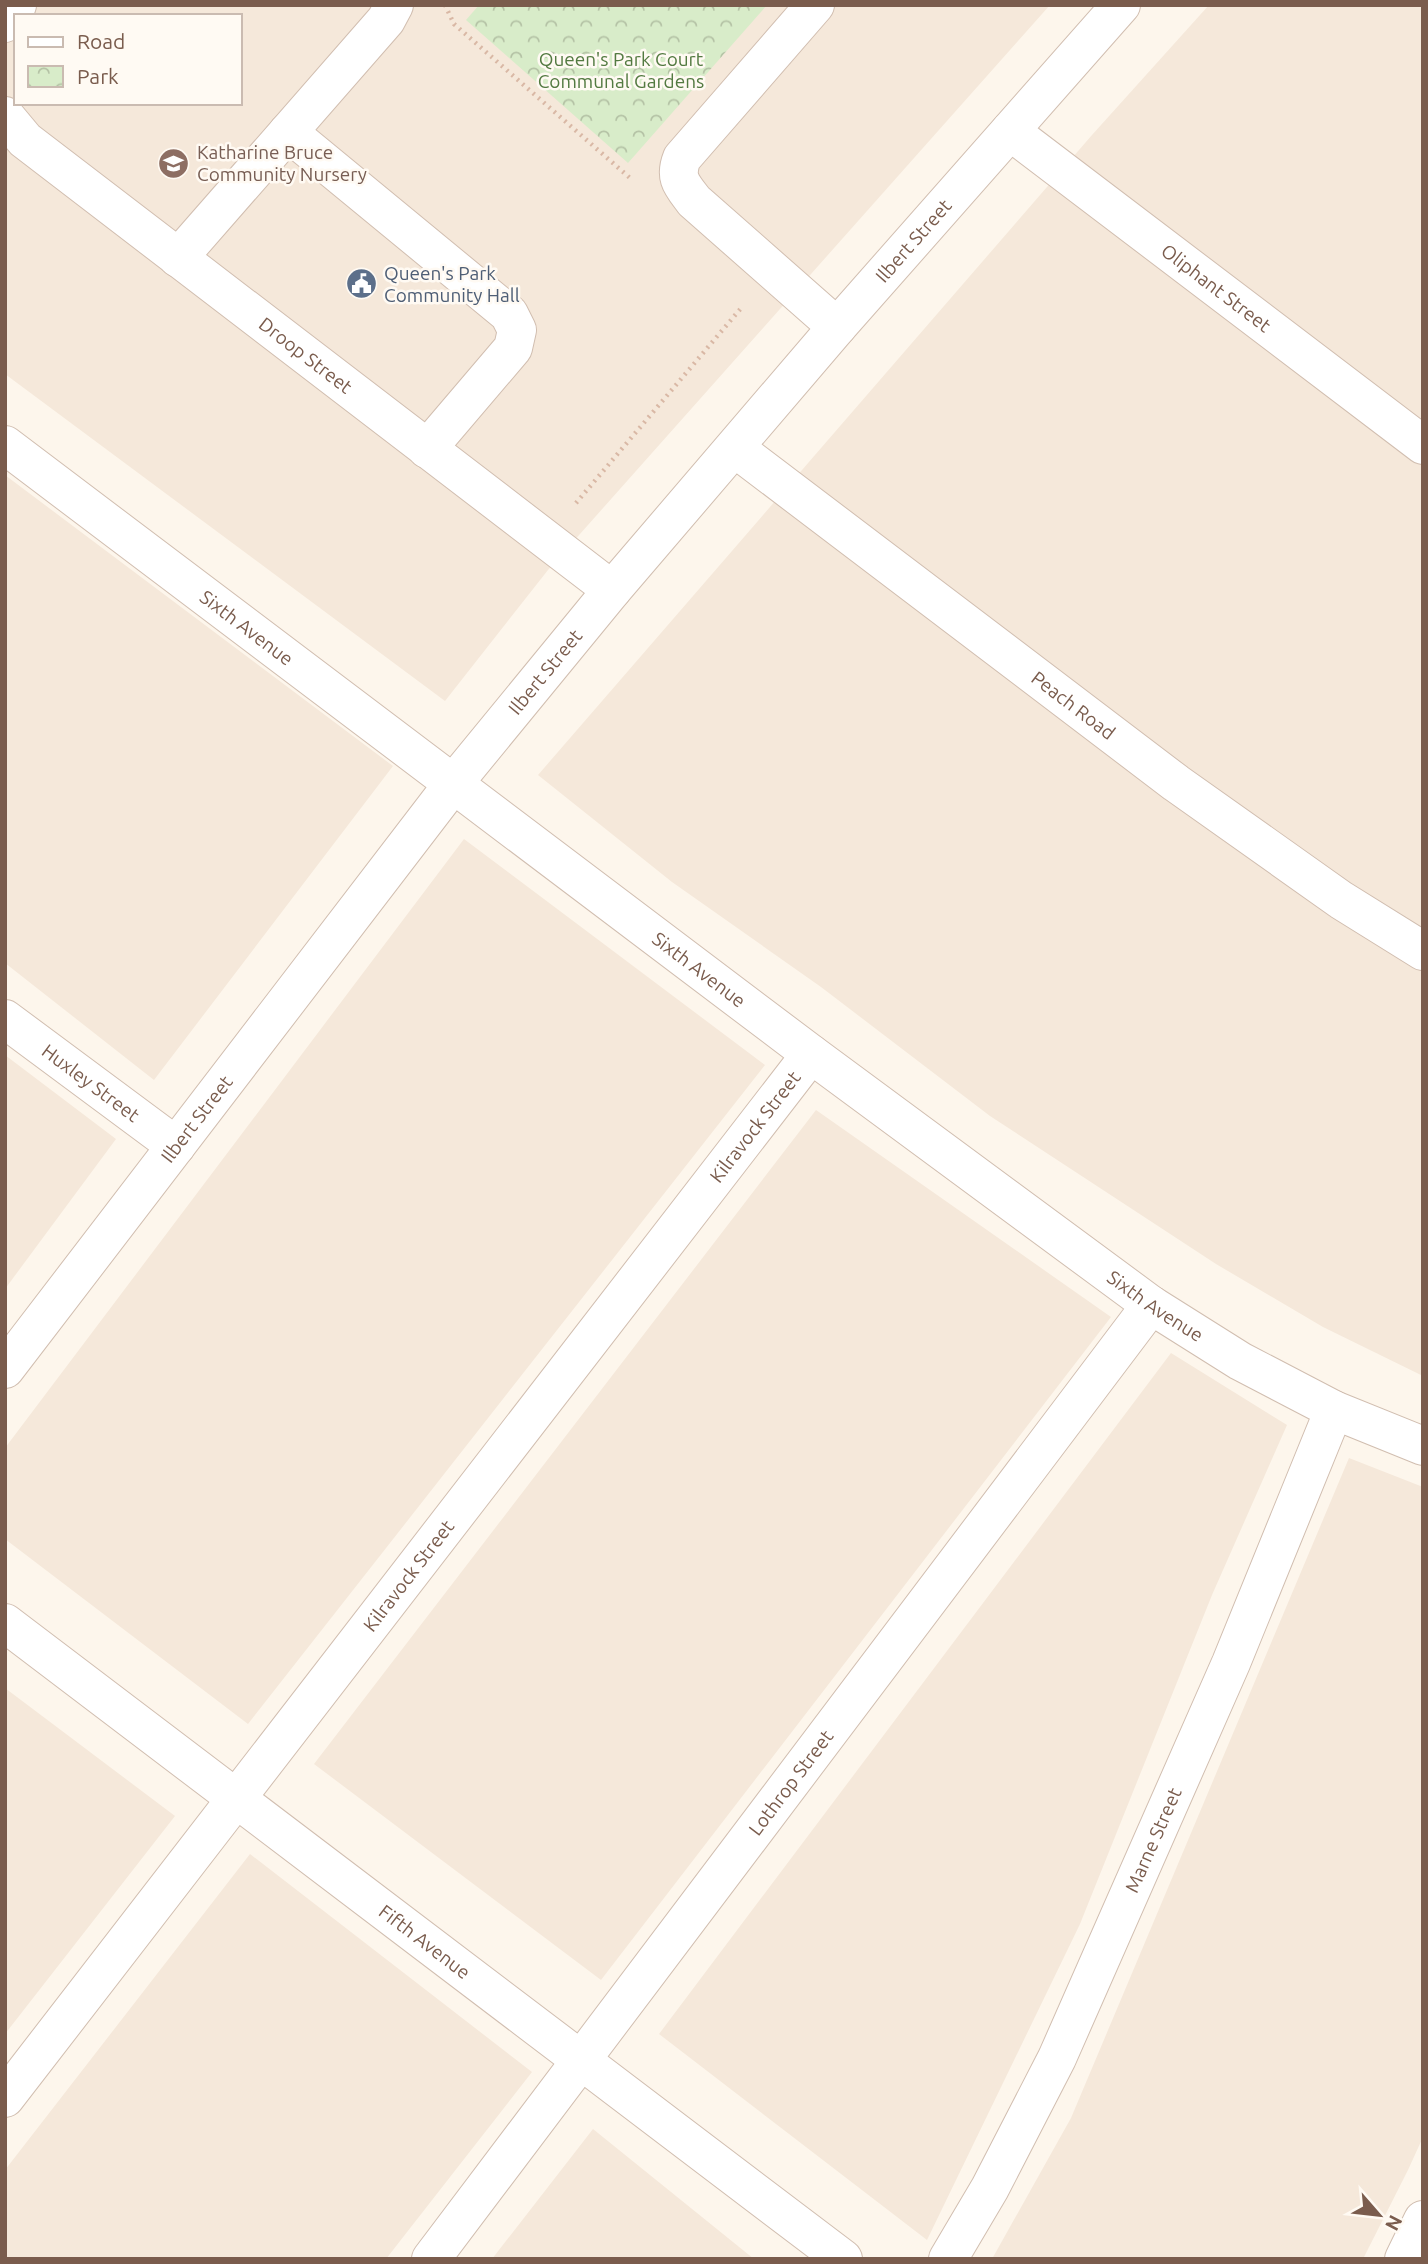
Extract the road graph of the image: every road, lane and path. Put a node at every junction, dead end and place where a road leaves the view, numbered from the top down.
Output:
1 (16, 5) edge
2 (394, 5) edge
3 (445, 5) edge
4 (815, 5) edge
5 (1121, 5) edge
6 (5, 23) edge
7 (5, 116) edge
8 (1010, 131) junction
9 (288, 132) junction
10 (694, 201) junction
11 (178, 258) junction
12 (772, 271) junction
13 (837, 327) junction
14 (5, 445) edge
15 (1423, 445) edge
16 (734, 448) junction
17 (428, 449) junction
18 (546, 539) junction
19 (612, 590) junction
20 (453, 784) junction
21 (1423, 950) edge
22 (5, 1019) edge
23 (811, 1054) junction
24 (176, 1146) junction
25 (1151, 1305) junction
26 (5, 1369) edge
27 (1334, 1410) junction
28 (1423, 1446) edge
29 (5, 1623) edge
30 (236, 1798) junction
31 (582, 2061) junction
32 (5, 2098) edge
33 (1423, 2220) edge
34 (431, 2259) edge
35 (843, 2259) edge
36 (948, 2259) edge
37 (1404, 2259) edge

1 - 6 street
2 - 9 street
3 - 10 path
4 - 10 street
5 - 8 street, Ilbert Street
7 - 11 street, Droop Street
8 - 13 street, Ilbert Street
8 - 15 street, Oliphant Street
9 - 11 street
9 - 17 street
10 - 12 street
11 - 17 street, Droop Street
12 - 13 street
12 - 18 path
13 - 16 street, Ilbert Street
14 - 20 street, Sixth Avenue
16 - 19 street, Ilbert Street
16 - 21 street, Peach Road
17 - 18 street, Droop Street
18 - 19 street, Droop Street
19 - 20 street, Ilbert Street
20 - 23 street, Sixth Avenue
20 - 24 street, Ilbert Street
22 - 24 street, Huxley Street
23 - 25 street, Sixth Avenue
23 - 30 street, Kilravock Street
24 - 26 street, Ilbert Street
25 - 27 street, Sixth Avenue
25 - 31 street, Lothrop Street
27 - 28 street, Sixth Avenue
27 - 36 street, Marne Street
29 - 30 street, Fifth Avenue
30 - 31 street, Fifth Avenue
30 - 32 street, Kilravock Street
31 - 34 street, Lothrop Street
31 - 35 street, Fifth Avenue
33 - 37 street

